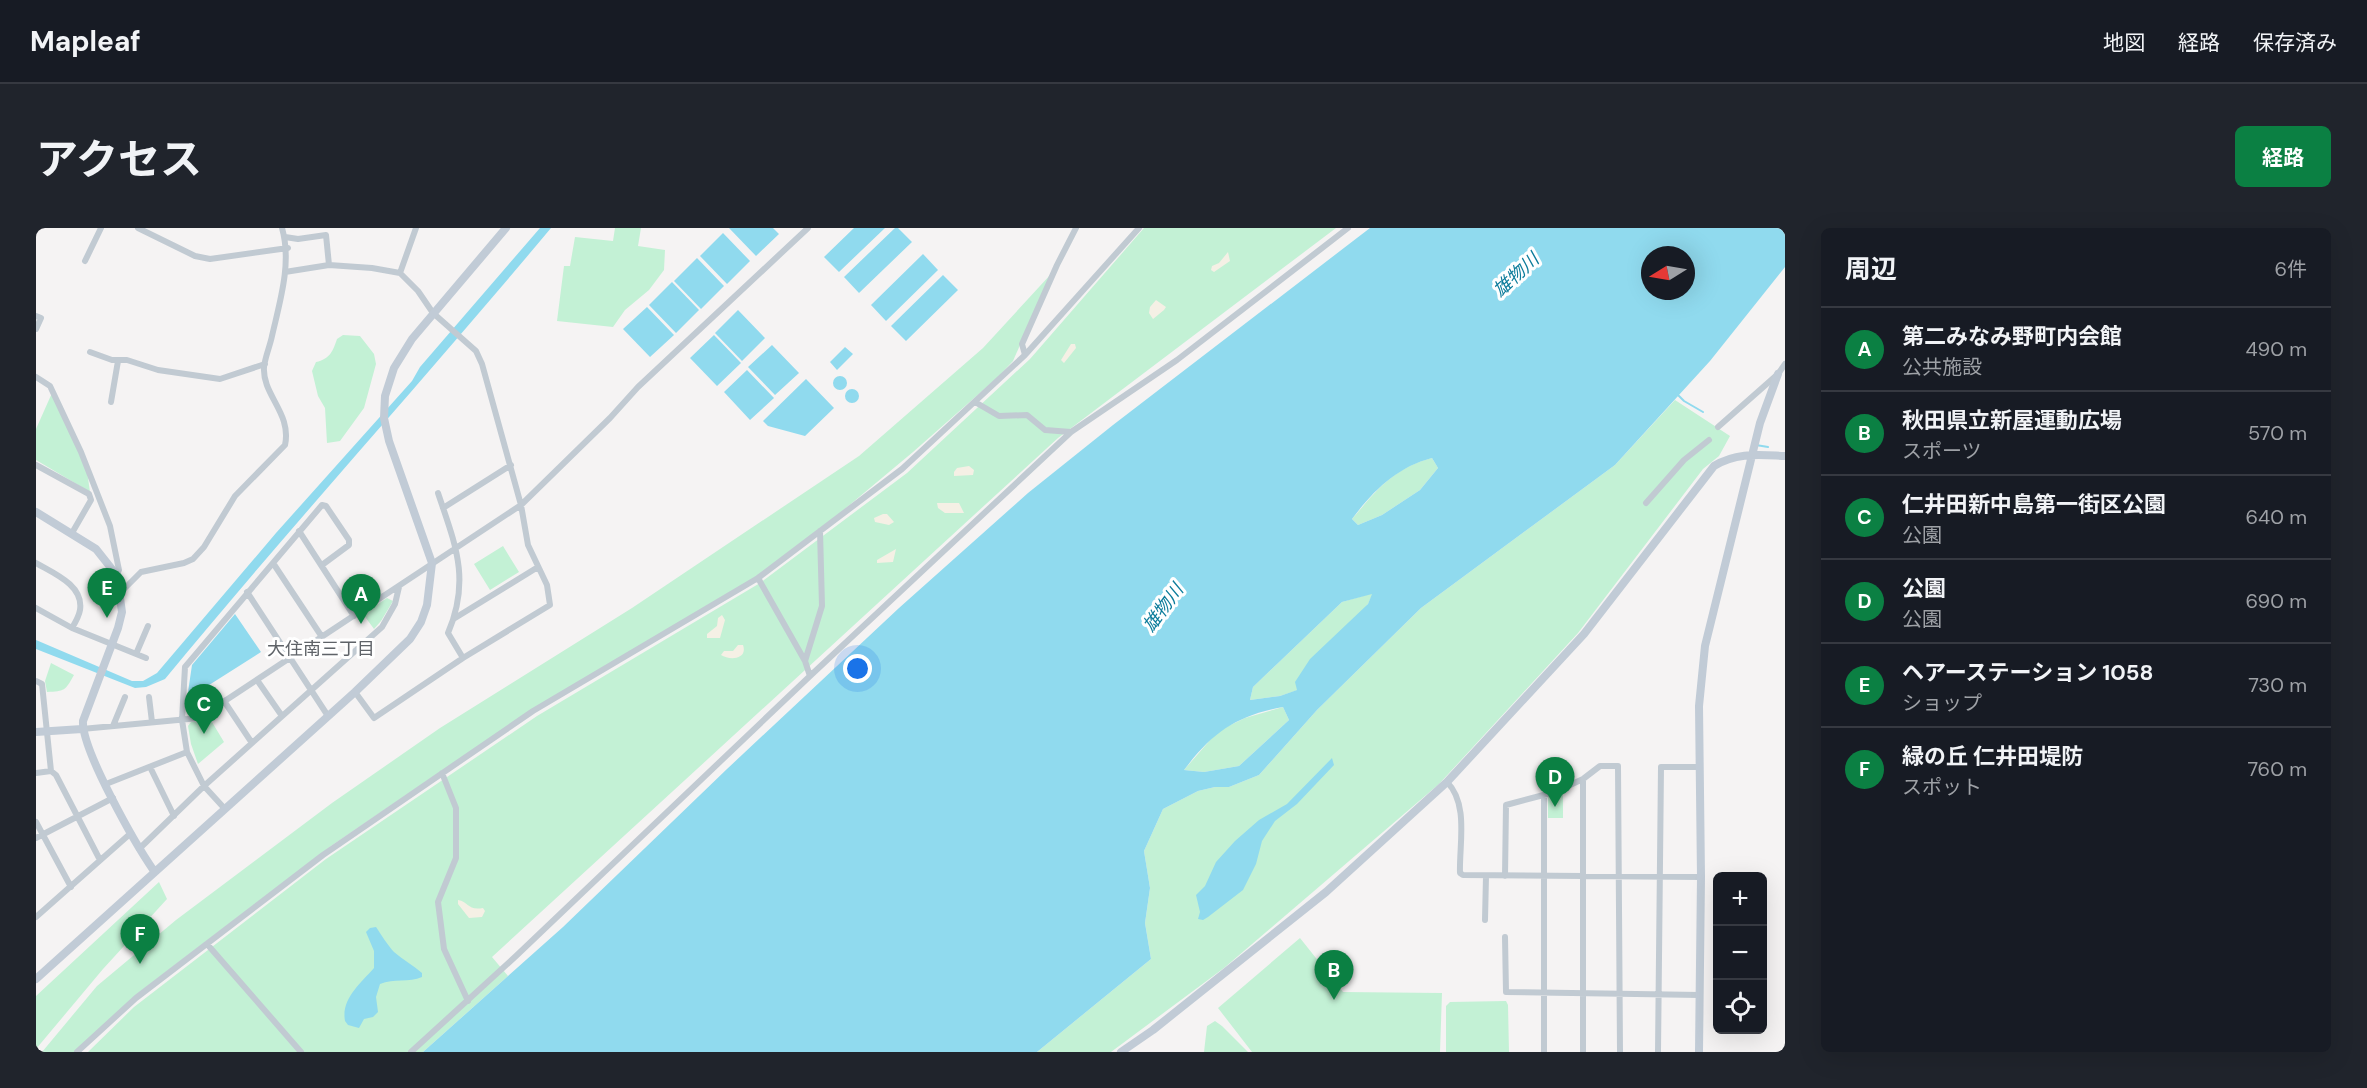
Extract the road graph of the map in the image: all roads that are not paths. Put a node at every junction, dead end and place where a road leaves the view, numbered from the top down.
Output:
1 (101, 228) edge
2 (138, 228) edge
3 (282, 228) edge
4 (416, 228) edge
5 (506, 228) edge
6 (808, 228) edge
7 (1076, 228) edge
8 (1139, 228) edge
9 (1348, 228) edge
10 (285, 237) junction
11 (288, 248) junction
12 (85, 261) dead end
13 (329, 265) junction
14 (285, 272) junction
15 (400, 273) junction
16 (433, 313) junction
17 (36, 316) edge
18 (36, 329) edge
19 (90, 352) dead end
20 (1025, 355) junction
21 (118, 361) junction
22 (265, 364) junction
23 (1785, 364) edge
24 (1778, 374) junction
25 (36, 378) edge
26 (111, 402) dead end
27 (975, 402) junction
28 (1718, 427) dead end
29 (1071, 432) junction
30 (1708, 440) dead end
31 (1753, 448) junction
32 (1785, 456) edge
33 (36, 465) edge
34 (510, 465) junction
35 (438, 493) dead end
36 (98, 494) junction
37 (90, 498) junction
38 (1646, 503) dead end
39 (521, 505) junction
40 (442, 508) junction
41 (36, 512) edge
42 (299, 531) junction
43 (820, 531) junction
44 (72, 533) junction
45 (456, 547) junction
46 (36, 563) edge
47 (273, 563) junction
48 (432, 563) junction
49 (322, 565) junction
50 (538, 567) junction
51 (116, 576) junction
52 (758, 578) junction
53 (399, 587) junction
54 (247, 592) junction
55 (120, 593) junction
56 (36, 608) edge
57 (354, 616) junction
58 (455, 618) junction
59 (148, 626) dead end
60 (72, 628) junction
61 (322, 638) junction
62 (111, 645) junction
63 (136, 654) junction
64 (146, 658) dead end
65 (463, 658) junction
66 (289, 659) junction
67 (805, 662) junction
68 (810, 676) junction
69 (257, 680) junction
70 (36, 681) edge
71 (311, 690) junction
72 (355, 692) junction
73 (125, 697) dead end
74 (149, 697) dead end
75 (224, 701) junction
76 (45, 706) junction
77 (36, 707) edge
78 (282, 716) junction
79 (328, 716) junction
80 (182, 720) junction
81 (152, 722) junction
82 (113, 726) junction
83 (82, 729) junction
84 (46, 731) junction
85 (36, 732) edge
86 (252, 743) junction
87 (187, 752) junction
88 (150, 767) junction
89 (1700, 768) junction
90 (51, 771) junction
91 (36, 773) edge
92 (442, 773) junction
93 (1583, 779) junction
94 (1447, 782) junction
95 (106, 784) junction
96 (204, 786) junction
97 (1544, 795) junction
98 (113, 798) junction
99 (225, 809) junction
100 (174, 816) junction
101 (77, 817) junction
102 (36, 822) edge
103 (131, 833) junction
104 (39, 836) edge
105 (139, 849) junction
106 (100, 860) junction
107 (154, 871) junction
108 (1486, 876) junction
109 (1505, 876) junction
110 (1543, 877) junction
111 (1583, 877) junction
112 (1618, 877) junction
113 (1660, 877) junction
114 (1701, 878) junction
115 (71, 887) junction
116 (36, 906) edge
117 (38, 915) edge
118 (1485, 920) dead end
119 (1505, 937) dead end
120 (207, 944) junction
121 (36, 979) edge
122 (1544, 993) junction
123 (1584, 994) junction
124 (1621, 994) junction
125 (1657, 995) junction
126 (1700, 995) junction
127 (468, 1001) junction
128 (77, 1052) edge
129 (302, 1052) edge
130 (411, 1052) edge
131 (1121, 1052) edge
132 (1544, 1052) edge
133 (1583, 1052) edge
134 (1620, 1052) edge
135 (1658, 1052) edge
136 (1699, 1052) edge

1 - 12 street
2 - 11 street
3 - 10 street
4 - 15 street
5 - 16 street
6 - 39 street
7 - 20 street
8 - 20 street
9 - 29 street
10 - 11 street
10 - 13 street
11 - 14 street
13 - 14 street
13 - 15 street
14 - 22 street
15 - 16 street
16 - 34 street
16 - 48 street
17 - 18 street
19 - 21 street
20 - 27 street
21 - 22 street
21 - 26 street
22 - 55 street
23 - 24 street
24 - 28 street
24 - 31 street
25 - 36 street
27 - 29 street
27 - 43 street
29 - 68 street
30 - 38 street
31 - 32 street
31 - 89 street
31 - 94 street
33 - 37 street
34 - 39 street
34 - 40 street
35 - 40 street
36 - 37 street
36 - 51 street
37 - 44 street
39 - 45 street
39 - 50 street
40 - 45 street
41 - 44 street
42 - 47 street
42 - 49 street
42 - 49 street
43 - 52 street
43 - 67 street
44 - 51 street
45 - 48 street
45 - 58 street
46 - 60 street
47 - 54 street
47 - 61 street
48 - 53 street
48 - 72 street
49 - 57 street
50 - 58 street
50 - 65 street
51 - 55 street
52 - 67 street
52 - 92 street
53 - 57 street
53 - 71 street
54 - 66 street
54 - 80 street
55 - 62 street
56 - 60 street
57 - 61 street
58 - 65 street
59 - 63 street
60 - 62 street
61 - 66 street
62 - 63 street
62 - 83 street
63 - 64 street
65 - 72 street
66 - 69 street
66 - 71 street
67 - 68 street
68 - 127 street
69 - 75 street
69 - 78 street
70 - 76 street
71 - 78 street
71 - 79 street
72 - 79 street
73 - 82 street
74 - 81 street
75 - 80 street
75 - 86 street
76 - 77 street
76 - 84 street
78 - 86 street
79 - 99 street
80 - 81 street
80 - 87 street
81 - 82 street
82 - 83 street
83 - 84 street
83 - 95 street
84 - 85 street
84 - 90 street
86 - 96 street
87 - 88 street
87 - 96 street
88 - 95 street
88 - 100 street
89 - 113 street
89 - 114 street
90 - 91 street
90 - 101 street
92 - 120 street
92 - 127 street
93 - 97 street
93 - 111 street
93 - 112 street
94 - 108 street
94 - 131 street
95 - 98 street
96 - 99 street
96 - 100 street
97 - 109 street
97 - 110 street
98 - 101 street
98 - 103 street
99 - 107 street
100 - 105 street
101 - 104 street
101 - 106 street
102 - 104 street
103 - 105 street
103 - 106 street
104 - 115 street
105 - 107 street
106 - 115 street
107 - 121 street
108 - 109 street
108 - 118 street
109 - 110 street
110 - 111 street
110 - 122 street
111 - 112 street
111 - 123 street
112 - 113 street
112 - 124 street
113 - 114 street
113 - 125 street
114 - 126 street
115 - 117 street
116 - 117 street
119 - 122 street
120 - 128 street
120 - 129 street
122 - 123 street
122 - 132 street
123 - 124 street
123 - 133 street
124 - 125 street
124 - 134 street
125 - 126 street
125 - 135 street
126 - 136 street
127 - 130 street

